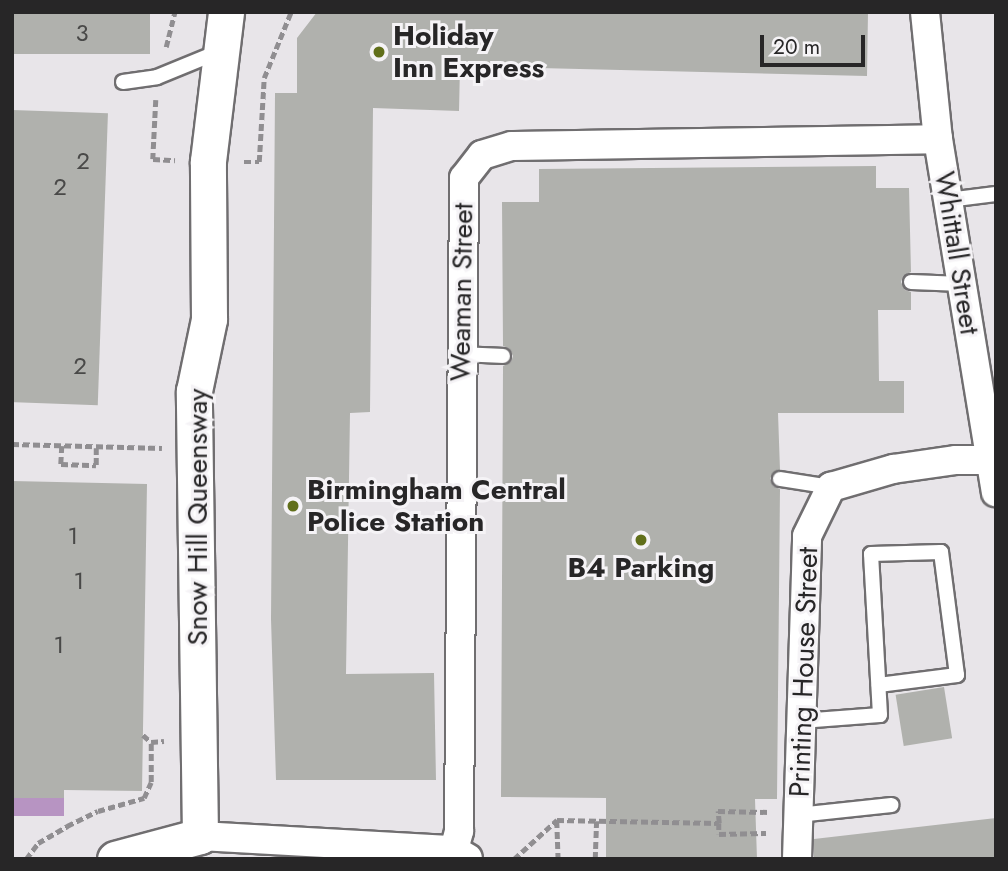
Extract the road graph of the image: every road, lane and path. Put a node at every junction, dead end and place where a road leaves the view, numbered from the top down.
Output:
1 (175, 12) edge
2 (291, 12) edge
3 (925, 12) edge
4 (229, 26) edge
5 (157, 77) junction
6 (123, 82) dead end
7 (938, 139) junction
8 (208, 161) junction
9 (258, 162) dead end
10 (996, 194) edge
11 (948, 200) junction
12 (911, 282) dead end
13 (962, 284) junction
14 (461, 354) junction
15 (503, 356) dead end
16 (12, 444) edge
17 (61, 446) junction
18 (96, 447) junction
19 (196, 449) junction
20 (992, 460) junction
21 (780, 479) dead end
22 (831, 487) junction
23 (996, 492) edge
24 (879, 685) junction
25 (801, 722) junction
26 (143, 735) dead end
27 (198, 738) junction
28 (151, 742) junction
29 (891, 805) dead end
30 (765, 812) dead end
31 (798, 816) junction
32 (557, 820) junction
33 (596, 821) junction
34 (719, 822) junction
35 (767, 833) dead end
36 (200, 836) junction
37 (280, 851) edge
38 (461, 854) edge
39 (26, 859) edge
40 (115, 859) edge
41 (514, 859) edge
42 (558, 859) edge
43 (595, 859) edge
44 (797, 859) edge

1 - 5 path
2 - 9 path
3 - 7 street, Whittall Street
4 - 5 lane
4 - 8 street, Snow Hill Queensway
5 - 6 lane
5 - 8 path
7 - 11 street, Whittall Street
7 - 14 street, Weaman Street
8 - 19 street, Snow Hill Queensway
10 - 11 lane
11 - 13 street, Whittall Street
12 - 13 lane
13 - 20 street, Whittall Street
14 - 15 lane
14 - 38 street, Weaman Street
16 - 17 path
17 - 18 path
17 - 18 path
18 - 19 path
19 - 27 street, Snow Hill Queensway
20 - 22 street
20 - 23 street, Whittall Street
21 - 22 lane
22 - 25 street, Printing House Street
24 - 24 lane
24 - 25 lane
25 - 31 street, Printing House Street
26 - 28 path
27 - 28 path
27 - 36 street, Snow Hill Queensway
28 - 39 path
29 - 31 lane
30 - 34 path
31 - 44 street, Printing House Street
32 - 33 path
32 - 41 path
32 - 42 path
33 - 34 path
33 - 43 path
34 - 35 path
36 - 37 street
36 - 40 street
37 - 38 street

